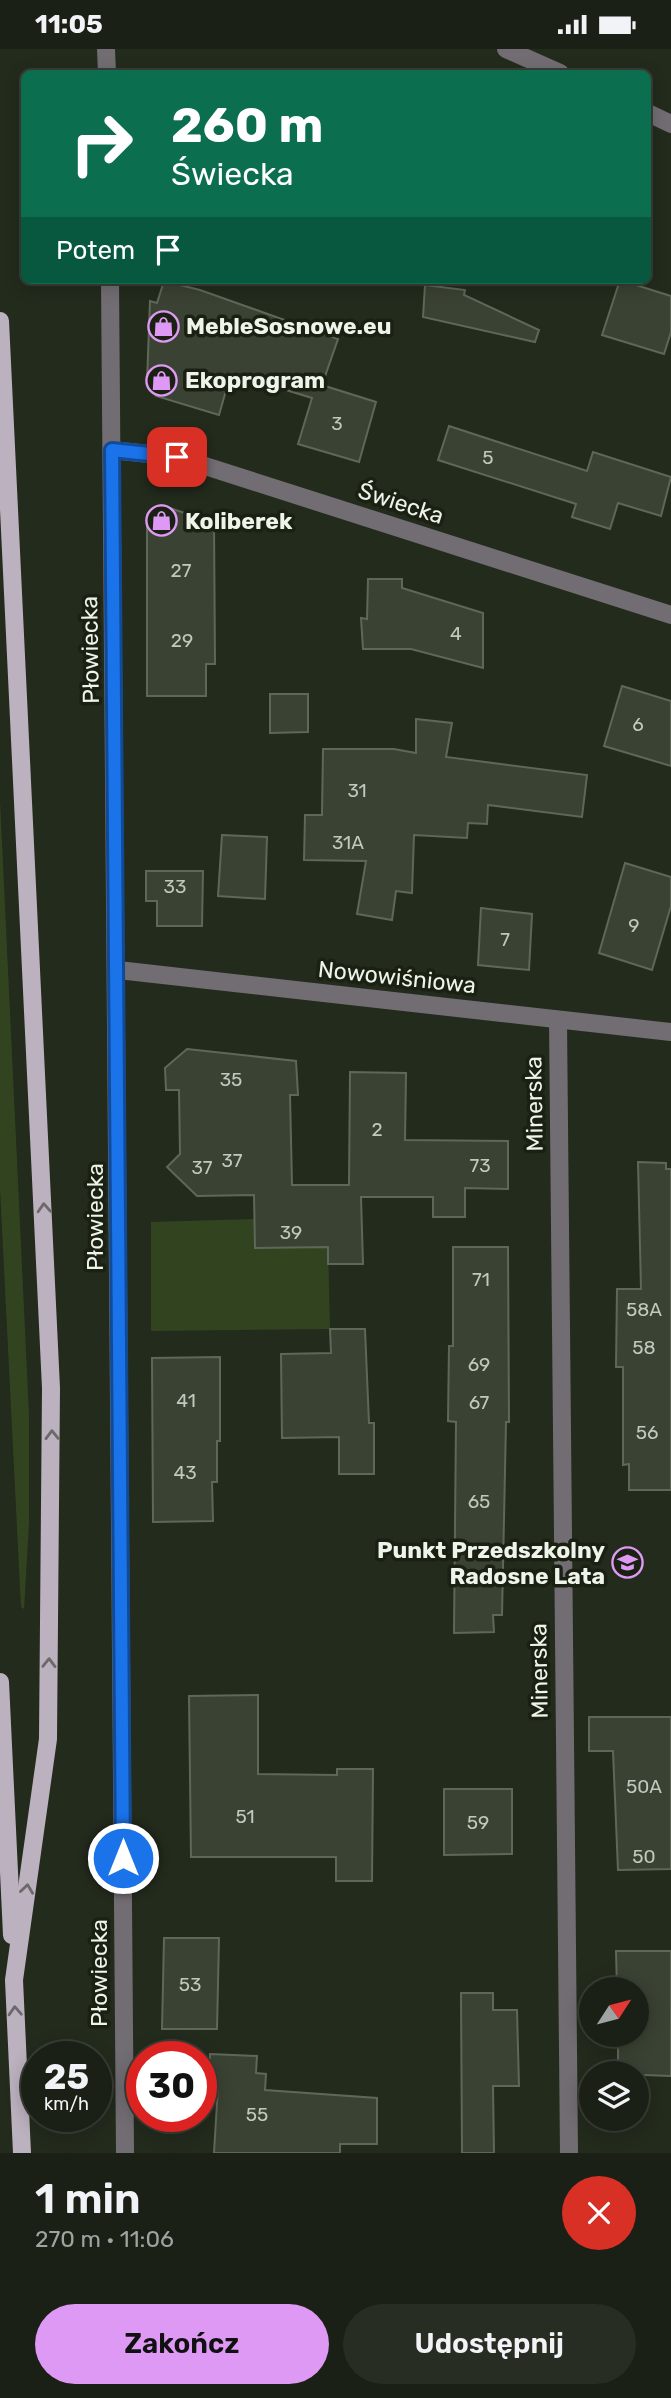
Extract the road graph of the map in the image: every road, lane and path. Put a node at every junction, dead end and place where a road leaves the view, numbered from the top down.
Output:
1 (106, 49) edge
2 (506, 49) edge
3 (107, 70) edge
4 (553, 70) edge
5 (651, 114) edge
6 (671, 124) edge
7 (110, 284) edge
8 (0, 321) edge
9 (112, 450) junction
10 (671, 615) edge
11 (118, 970) junction
12 (558, 1020) junction
13 (671, 1033) edge
14 (0, 1682) edge
15 (14, 1980) junction
16 (22, 2153) edge
17 (125, 2153) edge
18 (569, 2153) edge

1 - 3 street
2 - 4 street
5 - 6 street
7 - 9 street, Płowiecka
15 -> 8 main road, Płowiecka
9 - 10 street, Świecka
9 - 11 street, Płowiecka
11 - 12 street, Nowowiśniowa
11 - 17 street, Płowiecka
12 - 13 street, Nowowiśniowa
12 - 18 street, Minerska
14 - 15 main road
16 -> 15 main road, Płowiecka

